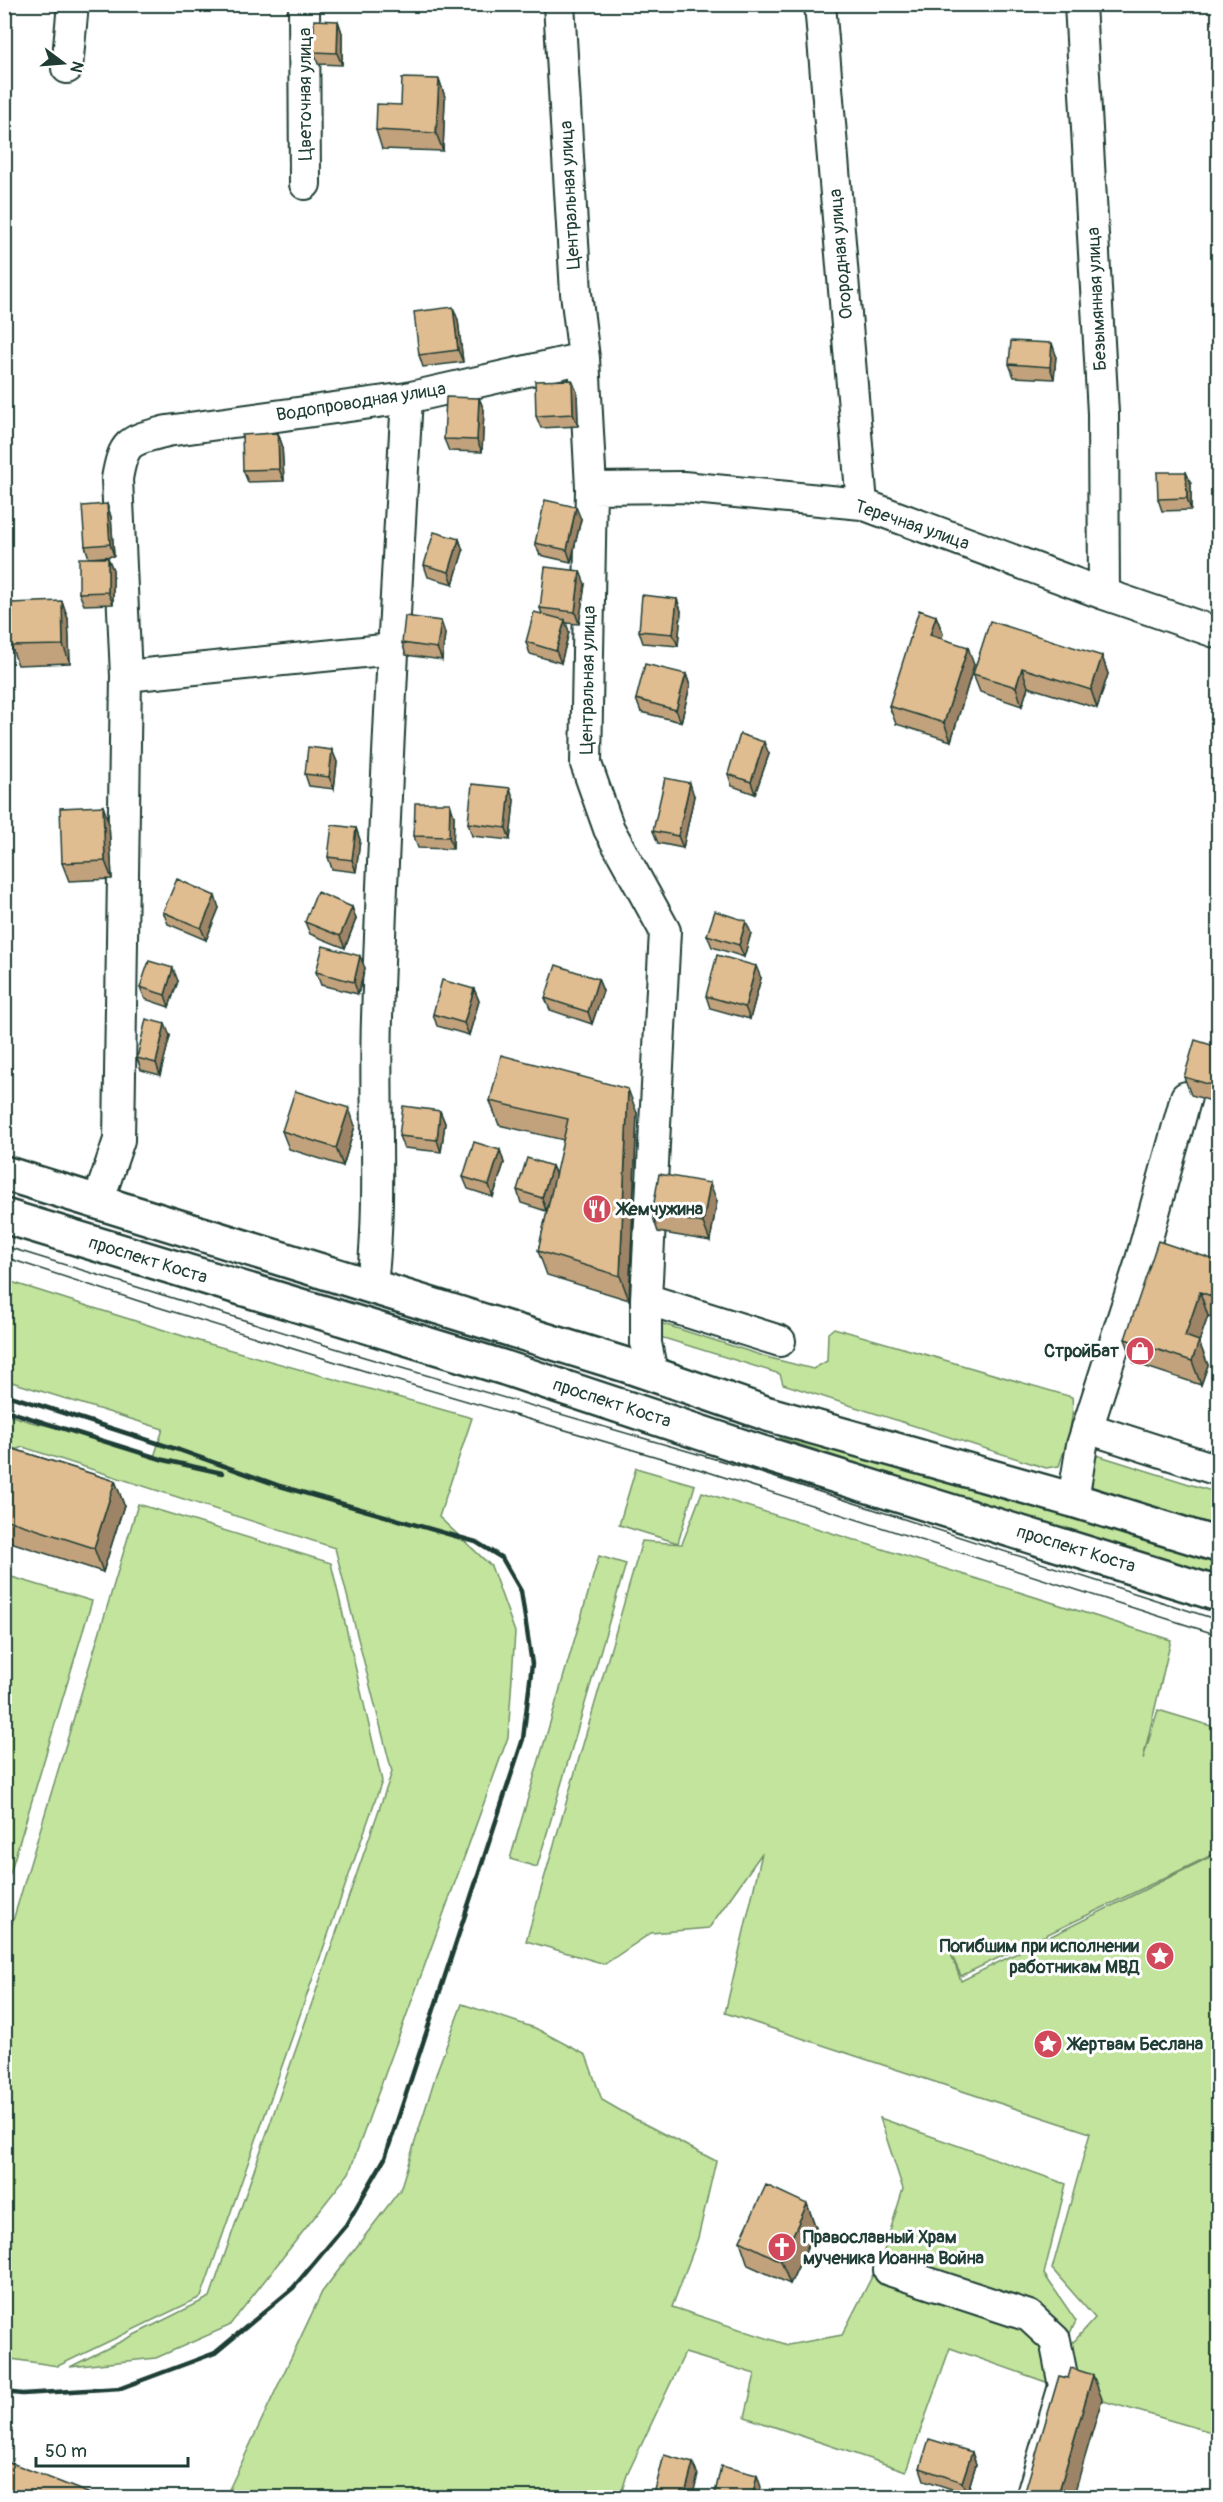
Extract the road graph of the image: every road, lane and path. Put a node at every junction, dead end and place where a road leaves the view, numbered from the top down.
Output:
1 (73, 4) edge
2 (304, 4) edge
3 (559, 4) edge
4 (820, 4) edge
5 (1080, 4) edge
6 (67, 68) dead end
7 (305, 184) dead end
8 (584, 358) junction
9 (407, 398) junction
10 (591, 488) junction
11 (862, 504) junction
12 (1104, 594) junction
13 (1218, 633) edge
14 (393, 649) junction
15 (126, 676) junction
16 (1186, 1097) dead end
17 (4, 1173) edge
18 (98, 1202) junction
19 (4, 1216) edge
20 (372, 1285) junction
21 (646, 1299) junction
22 (780, 1341) dead end
23 (652, 1374) junction
24 (698, 1390) junction
25 (686, 1428) junction
26 (1087, 1428) junction
27 (1218, 1470) edge
28 (1073, 1500) junction
29 (1218, 1545) edge
30 (1218, 1594) edge
31 (889, 2270) dead end
32 (1031, 2498) edge

1 - 6 street
2 - 7 street, Цветочная улица
3 - 8 street, Центральная улица
4 - 11 street, Огородная улица
5 - 12 street, Безымянная улица
8 - 9 street, Водопроводная улица
8 - 10 street, Центральная улица
9 - 14 street
9 - 15 street, Водопроводная улица
10 - 11 street, Теречная улица
10 - 21 street, Центральная улица
11 - 12 street, Теречная улица
12 - 13 street, Теречная улица
14 - 15 street
14 - 20 street
15 - 18 street
16 - 26 street
17 - 18 main road
18 - 20 main road
19 - 25 main road, проспект Коста
20 - 23 main road
21 - 22 street
21 - 23 street, Центральная улица
23 - 24 main road
24 - 25 main road
24 - 28 main road
25 - 30 main road, проспект Коста
26 - 27 street
26 - 28 street
28 - 29 main road
31 - 32 street

